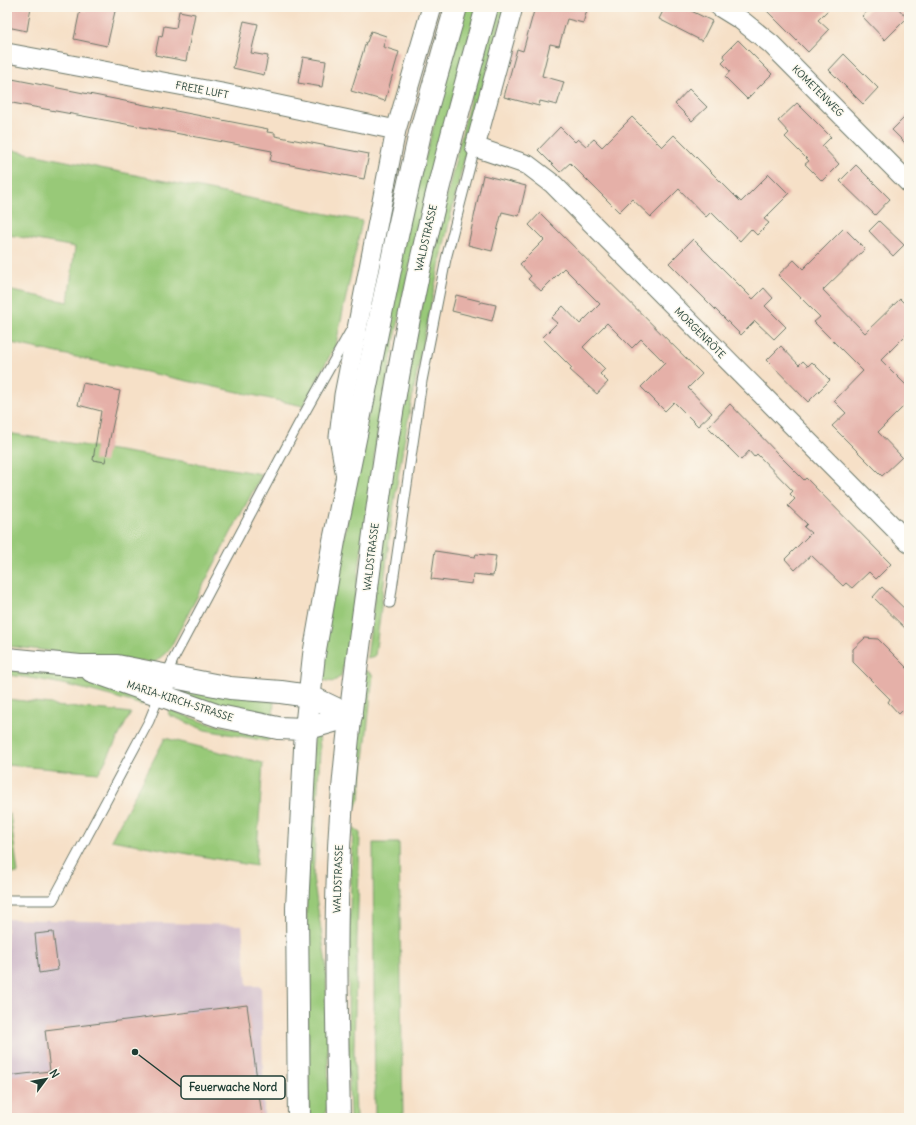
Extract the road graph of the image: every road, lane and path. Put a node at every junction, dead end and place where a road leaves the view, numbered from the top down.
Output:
1 (432, 7) edge
2 (456, 7) edge
3 (487, 7) edge
4 (512, 7) edge
5 (720, 7) edge
6 (7, 53) edge
7 (396, 130) junction
8 (475, 147) junction
9 (909, 183) edge
10 (359, 321) junction
11 (346, 479) junction
12 (909, 544) edge
13 (390, 603) dead end
14 (7, 659) edge
15 (80, 666) junction
16 (167, 675) junction
17 (160, 696) junction
18 (309, 696) junction
19 (351, 716) junction
20 (306, 729) junction
21 (7, 900) edge
22 (299, 1118) edge
23 (339, 1118) edge

1 - 7 street
2 - 11 main road
3 - 19 main road, WALDSTRASSE
4 - 8 street
5 - 9 street, KOMETENWEG
6 - 7 street, FREIE LUFT
7 - 10 street
8 - 12 street, MORGENRÖTE
8 - 13 lane
10 - 11 street
10 - 16 lane
11 - 18 main road
14 - 15 main road, MARIA-KIRCH-STRASSE
15 - 16 main road, MARIA-KIRCH-STRASSE
15 - 17 main road, MARIA-KIRCH-STRASSE
16 - 17 lane
16 - 18 main road, MARIA-KIRCH-STRASSE
17 - 20 main road, MARIA-KIRCH-STRASSE
17 - 21 lane
18 - 19 main road, MARIA-KIRCH-STRASSE
18 - 20 main road
19 - 20 main road, MARIA-KIRCH-STRASSE
19 - 23 main road, WALDSTRASSE
20 - 22 main road

